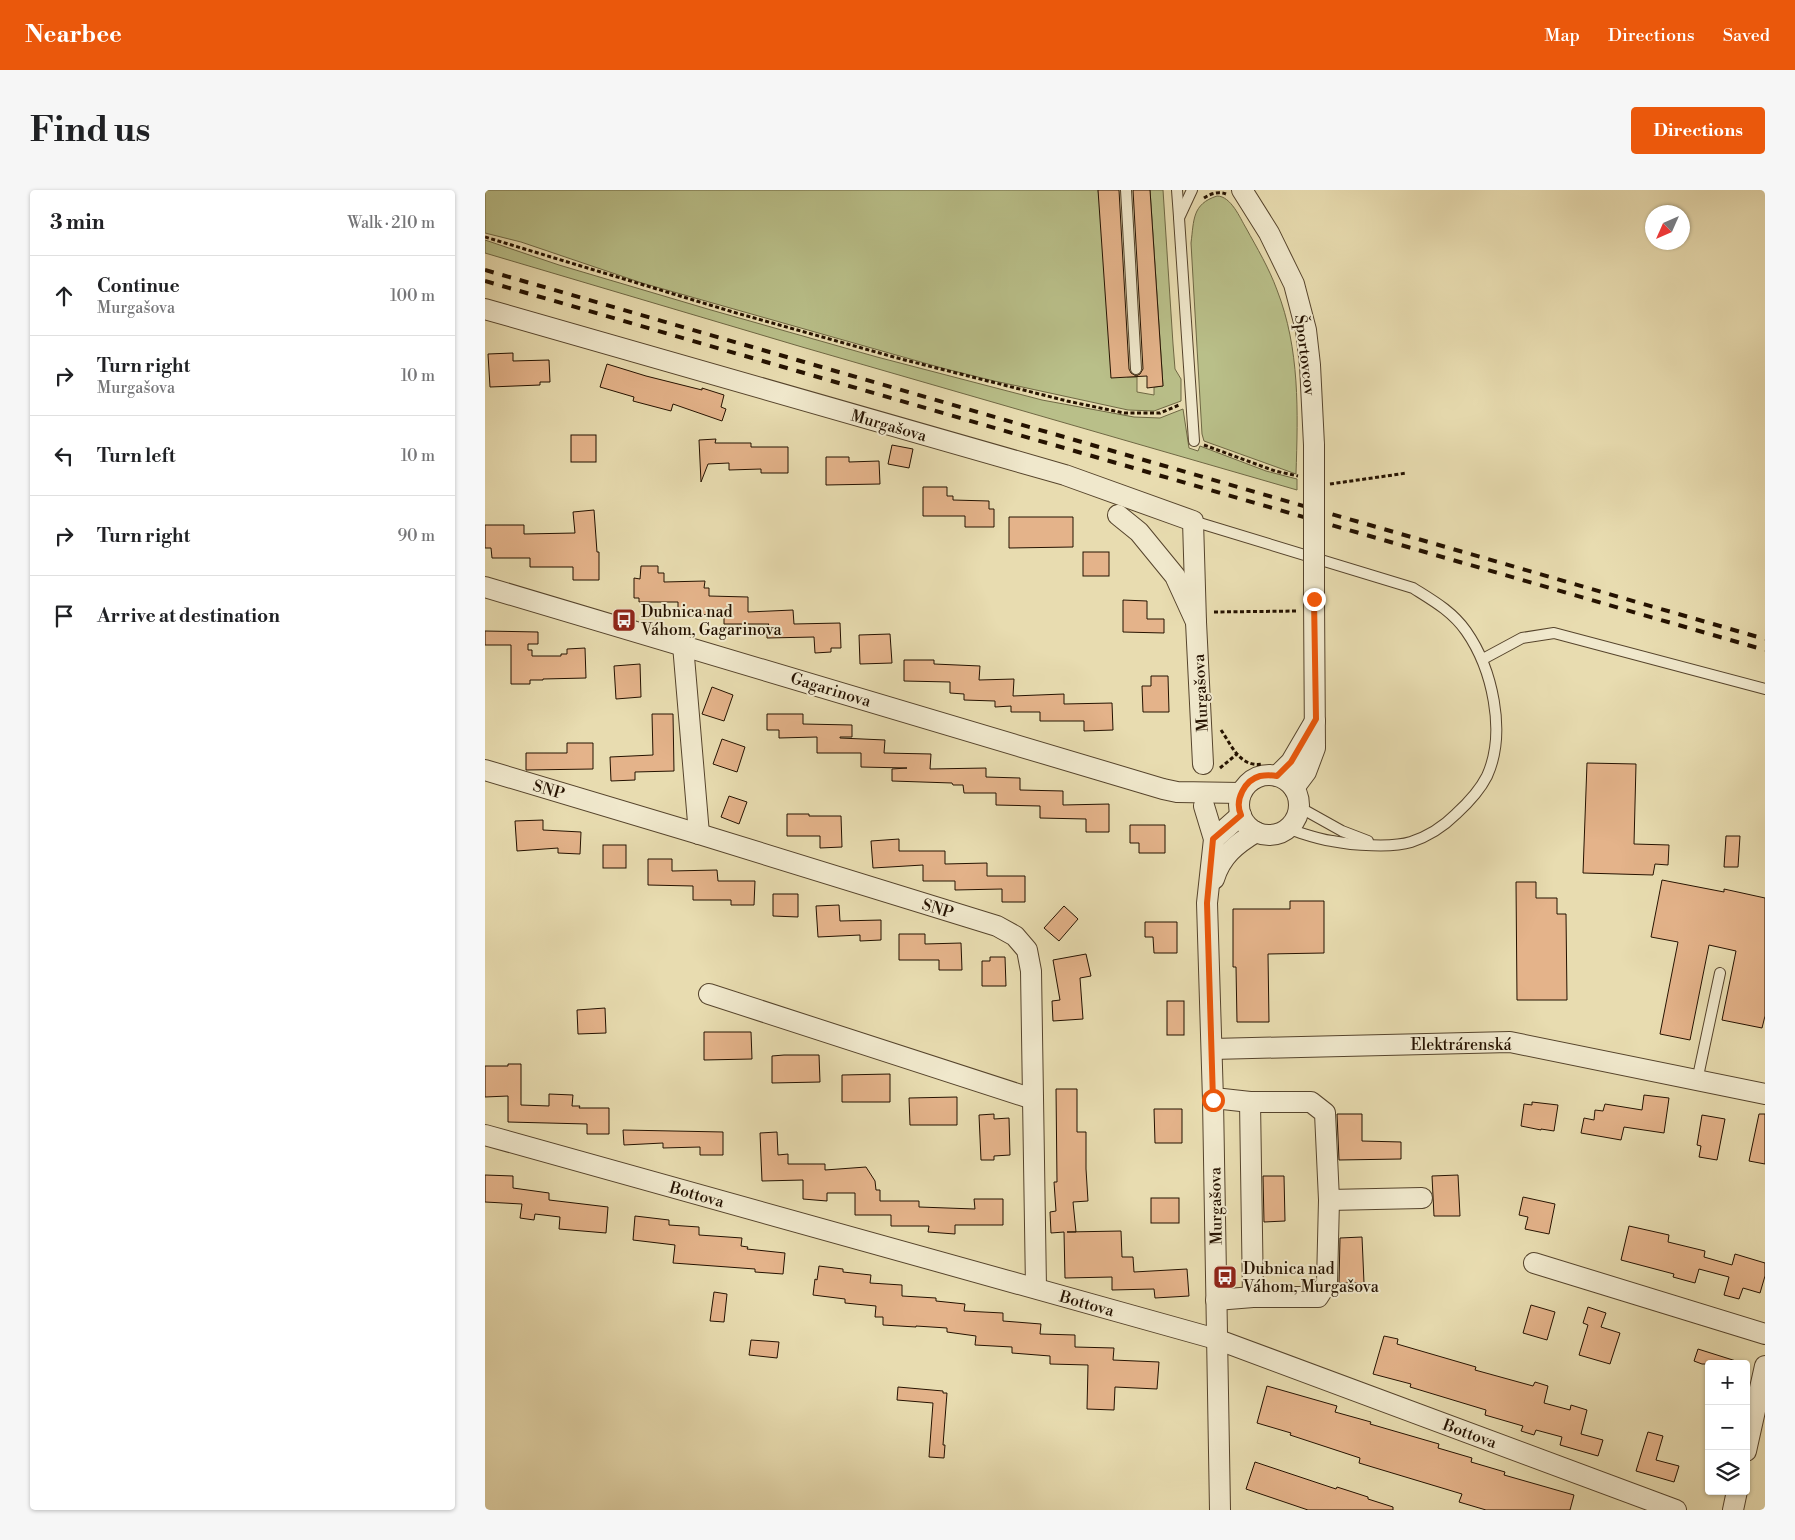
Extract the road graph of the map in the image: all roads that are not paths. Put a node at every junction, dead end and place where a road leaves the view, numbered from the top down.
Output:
1 (1126, 190) edge
2 (1177, 190) edge
3 (1192, 190) edge
4 (1235, 193) edge
5 (1179, 218) junction
6 (485, 309) edge
7 (1136, 369) dead end
8 (1194, 442) dead end
9 (1118, 515) dead end
10 (1193, 521) junction
11 (485, 587) edge
12 (1203, 617) junction
13 (683, 645) junction
14 (1483, 659) junction
15 (1765, 689) edge
16 (1316, 719) junction
17 (1203, 764) dead end
18 (1273, 769) junction
19 (485, 770) edge
20 (1294, 788) junction
21 (1177, 792) junction
22 (1204, 806) junction
23 (1240, 806) junction
24 (1299, 808) junction
25 (1288, 829) junction
26 (1256, 832) junction
27 (699, 834) junction
28 (1213, 839) junction
29 (1379, 845) junction
30 (1207, 903) junction
31 (1720, 973) dead end
32 (709, 994) dead end
33 (1212, 1048) junction
34 (1697, 1081) junction
35 (1765, 1094) edge
36 (1033, 1099) junction
37 (1213, 1100) junction
38 (1250, 1102) junction
39 (485, 1135) edge
40 (1422, 1198) dead end
41 (1329, 1200) junction
42 (1534, 1263) dead end
43 (1036, 1288) junction
44 (1253, 1297) junction
45 (1216, 1300) junction
46 (1765, 1334) edge
47 (1216, 1339) junction
48 (1765, 1366) edge
49 (1746, 1450) edge
50 (1736, 1495) edge
51 (1224, 1508) edge
52 (1676, 1510) edge
53 (1733, 1510) edge

1 - 7 lane
2 - 5 lane
3 - 5 lane
4 - 16 street, Športovcov, bridge
5 - 8 lane
6 - 10 street, Murgašova
9 - 12 street, Murgašova
10 - 12 street, Murgašova
10 - 14 lane
11 - 13 street, Gagarinova
12 - 17 street, Murgašova
13 - 21 street, Gagarinova
13 - 27 street
14 - 15 lane
14 - 29 lane
16 - 18 street
16 - 20 street, Športovcov
18 - 20 street
18 - 23 street
19 - 27 street, SNP
20 - 24 street
21 - 22 street, Gagarinova
21 - 23 street, Gagarinova
22 - 23 street, Gagarinova
22 - 28 street, Murgašova
23 - 26 street
23 - 28 street
24 - 25 street
24 - 29 lane
25 - 26 street
25 - 29 lane
26 - 30 street, Murgašova
27 - 36 street, SNP
28 - 30 street, Murgašova
30 - 33 street, Murgašova
31 - 34 lane
32 - 36 street
33 - 34 street, Elektrárenská
33 - 37 street, Murgašova
34 - 35 street, Elektrárenská
36 - 43 street, SNP
37 - 38 street
37 - 45 street, Murgašova
38 - 41 street
38 - 44 street
39 - 43 street, Bottova
40 - 41 street
41 - 44 street
42 - 46 street
43 - 47 street, Bottova
44 - 45 street
45 - 47 street, Murgašova
47 - 51 street, Murgašova
47 - 52 street, Bottova
48 - 49 street
50 - 53 street

